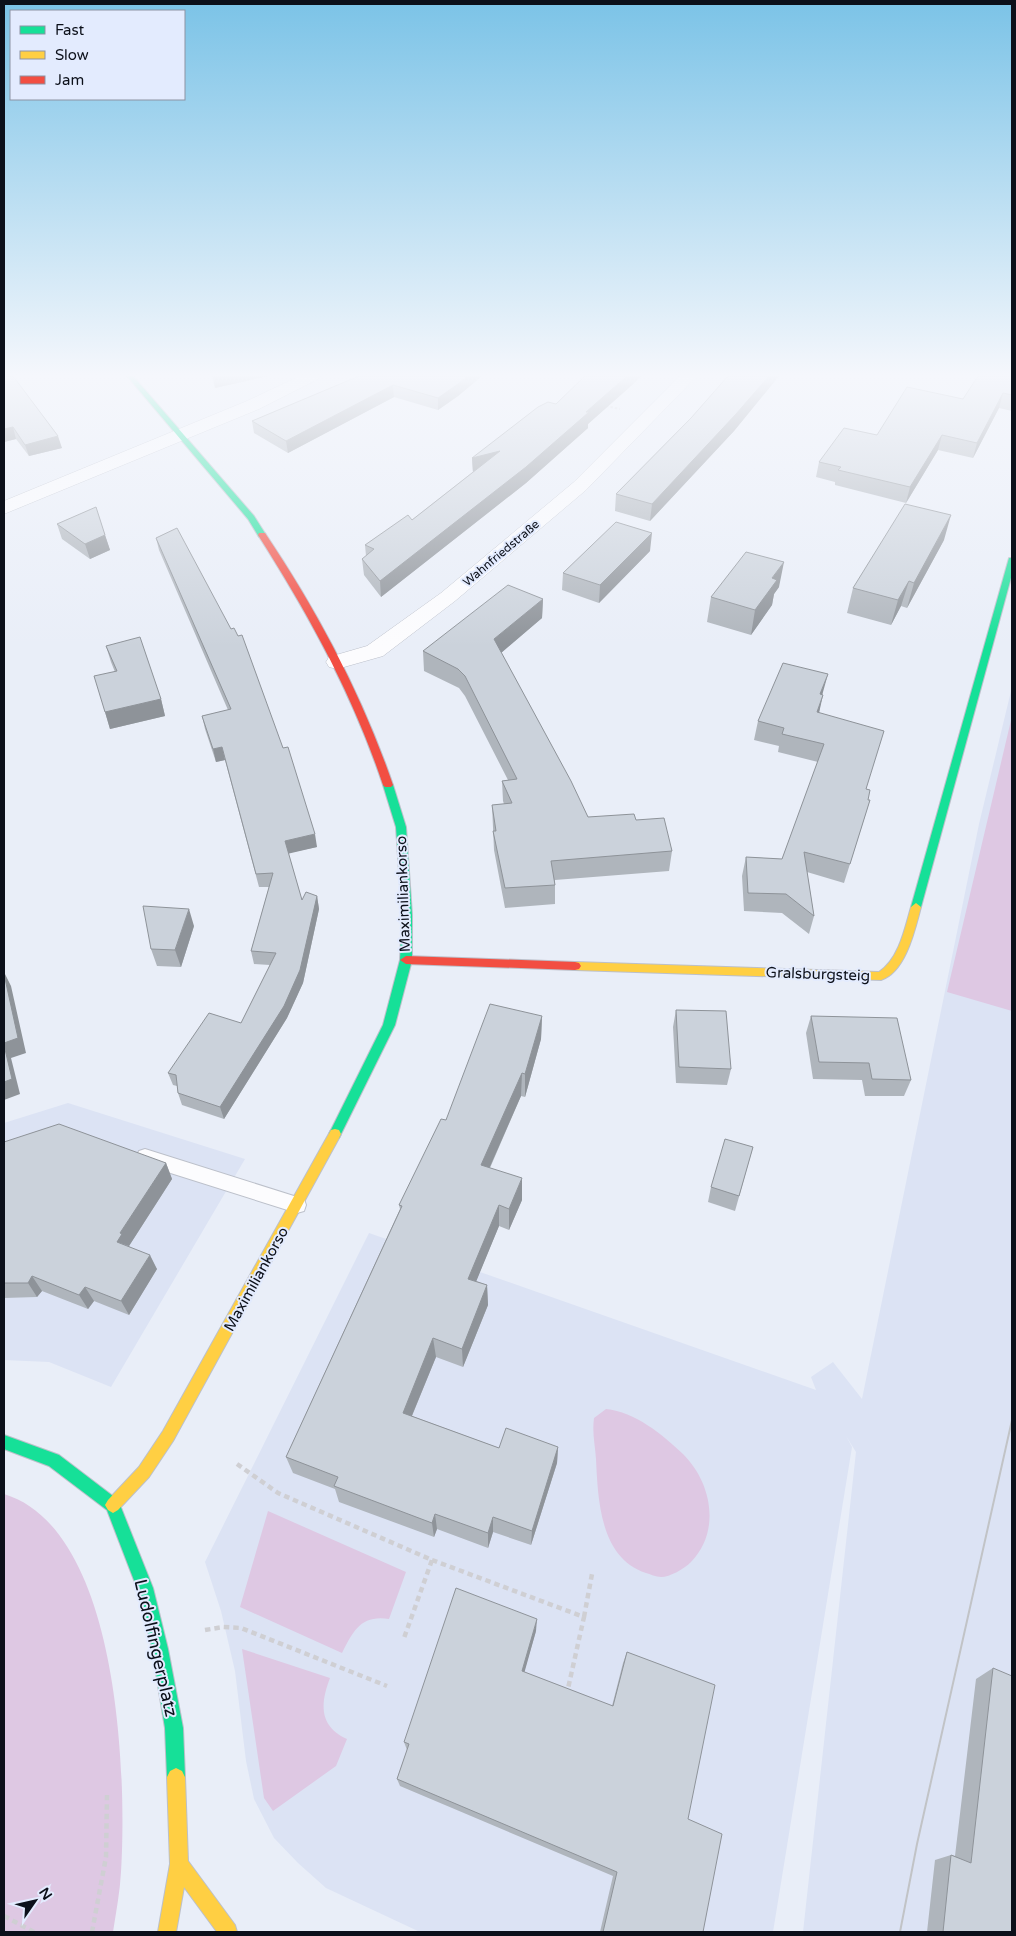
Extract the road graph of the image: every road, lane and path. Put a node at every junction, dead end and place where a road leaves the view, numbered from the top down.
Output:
1 (104, 466) edge
2 (208, 466) edge
3 (599, 466) edge
4 (4, 508) edge
5 (1012, 560) edge
6 (337, 662) junction
7 (406, 960) junction
8 (130, 1153) edge
9 (298, 1205) junction
10 (4, 1442) edge
11 (237, 1464) dead end
12 (113, 1505) junction
13 (432, 1560) junction
14 (592, 1574) dead end
15 (584, 1617) junction
16 (205, 1630) dead end
17 (404, 1638) dead end
18 (387, 1686) dead end
19 (565, 1698) edge
20 (107, 1795) dead end
21 (179, 1864) junction
22 (4, 1916) edge
23 (34, 1932) edge
24 (92, 1932) edge
25 (167, 1932) edge
26 (228, 1932) edge

1 - 4 street
2 - 6 street, Maximiliankorso
3 - 6 street, Wahnfriedstraße
5 - 7 street, Gralsburgsteig
6 - 7 street, Maximiliankorso
7 - 9 street, Maximiliankorso
8 - 9 lane
9 - 12 street, Maximiliankorso
10 - 12 street
11 - 13 path
12 - 21 street, Ludolfingerplatz
13 - 15 path
13 - 17 path
14 - 15 path
15 - 19 path
16 - 18 path
20 - 24 path
21 - 25 street, Ludolfingerplatz
21 - 26 street
22 - 23 path

